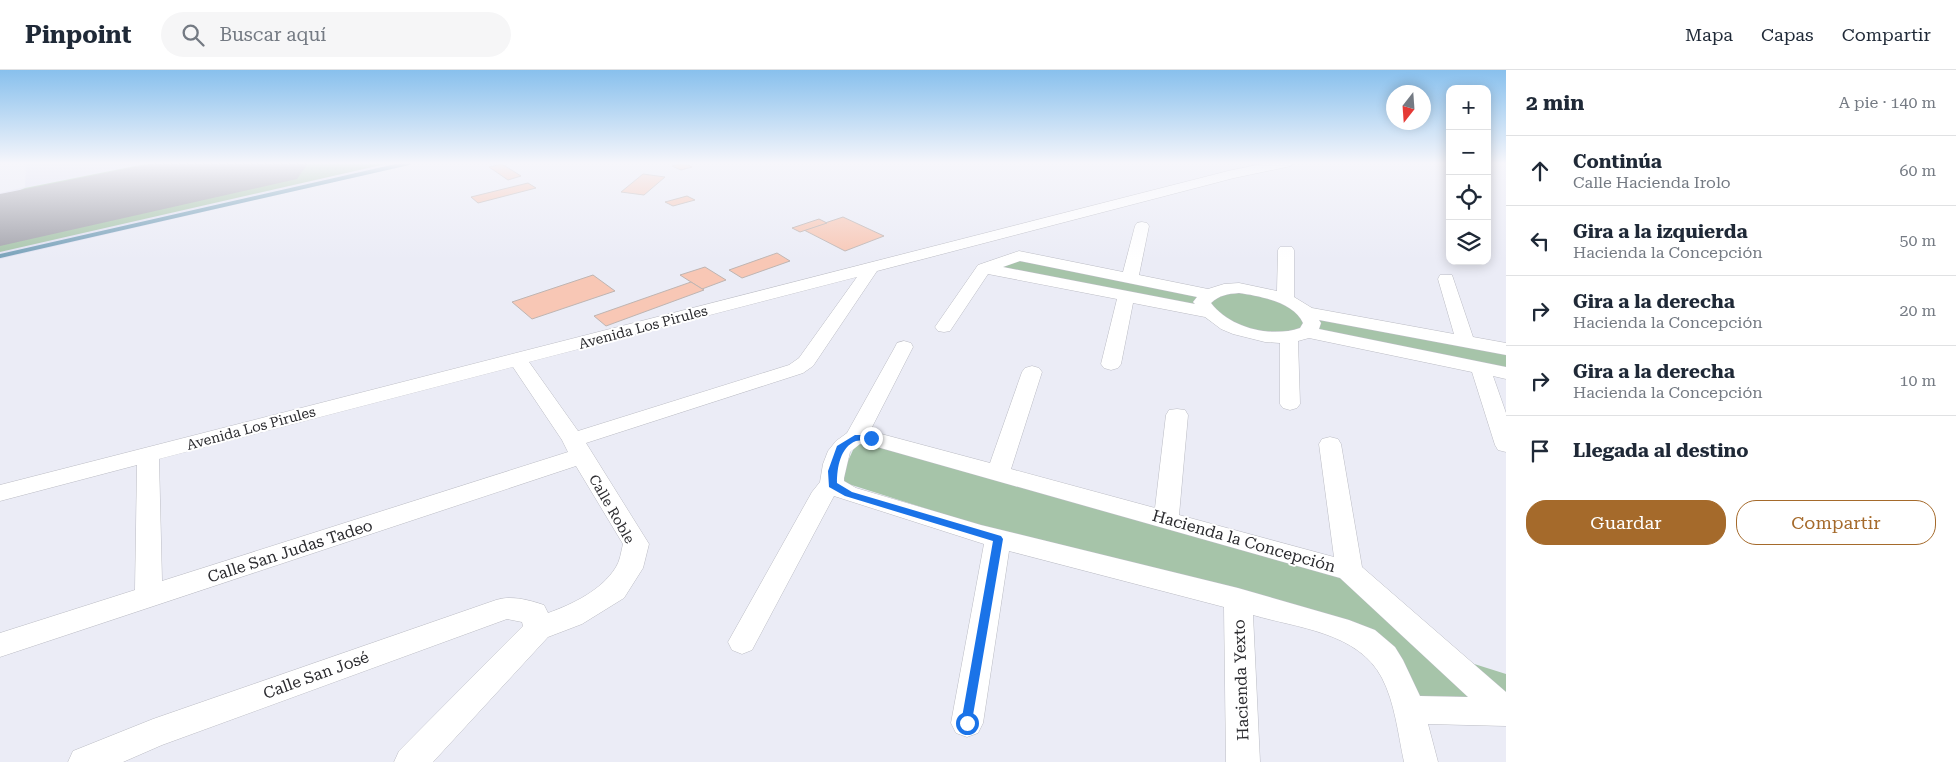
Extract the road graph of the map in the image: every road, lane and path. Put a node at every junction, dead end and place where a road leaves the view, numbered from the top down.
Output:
1 (1151, 195) edge
2 (1142, 226) dead end
3 (1286, 250) dead end
4 (870, 268) junction
5 (984, 268) junction
6 (1130, 278) junction
7 (1446, 279) dead end
8 (1208, 294) junction
9 (1126, 296) junction
10 (1285, 299) junction
11 (1207, 312) junction
12 (1307, 312) junction
13 (944, 327) dead end
14 (1308, 332) junction
15 (1289, 337) junction
16 (1465, 341) junction
17 (904, 347) dead end
18 (1506, 349) edge
19 (517, 359) junction
20 (1111, 364) dead end
21 (1480, 367) junction
22 (1032, 372) dead end
23 (1506, 373) edge
24 (1290, 404) dead end
25 (1177, 415) dead end
26 (855, 438) junction
27 (1330, 444) dead end
28 (1506, 445) edge
29 (577, 448) junction
30 (148, 455) junction
31 (998, 472) junction
32 (832, 485) junction
33 (0, 493) edge
34 (1166, 519) junction
35 (998, 539) junction
36 (1349, 571) junction
37 (149, 597) junction
38 (1238, 599) junction
39 (538, 628) junction
40 (742, 642) dead end
41 (0, 645) edge
42 (1408, 710) junction
43 (1506, 712) edge
44 (967, 723) dead end
45 (86, 762) edge
46 (411, 762) edge
47 (1244, 762) edge
48 (1421, 762) edge

1 - 4 street, Avenida Los Pirules
2 - 6 street
3 - 10 street
4 - 19 street, Avenida Los Pirules
4 - 29 street, Calle San Judas Tadeo
5 - 6 street
5 - 9 street
5 - 13 street
6 - 8 street
7 - 16 street
8 - 10 street
8 - 11 street
9 - 11 street
9 - 20 street
10 - 12 street
11 - 15 street
12 - 14 street
12 - 16 street
14 - 15 street
14 - 21 street
15 - 24 street
16 - 18 street
17 - 26 street
19 - 29 street, Calle Roble
19 - 30 street, Avenida Los Pirules
21 - 23 street
21 - 28 street
22 - 31 street
25 - 34 street
26 - 31 street, Hacienda la Concepción
26 - 32 street
27 - 36 street
29 - 37 street, Calle San Judas Tadeo
29 - 39 street, Calle Roble
30 - 33 street, Avenida Los Pirules
30 - 37 street
31 - 34 street, Hacienda la Concepción
32 - 35 street
32 - 40 street
34 - 36 street, Hacienda la Concepción
35 - 38 street
35 - 44 street
36 - 43 street, Hacienda la Concepción
37 - 41 street, Calle San Judas Tadeo
38 - 42 street
38 - 47 street, Hacienda Yexto
39 - 45 street, Calle San José
39 - 46 street
42 - 43 street, Hacienda la Concepción
42 - 48 street

